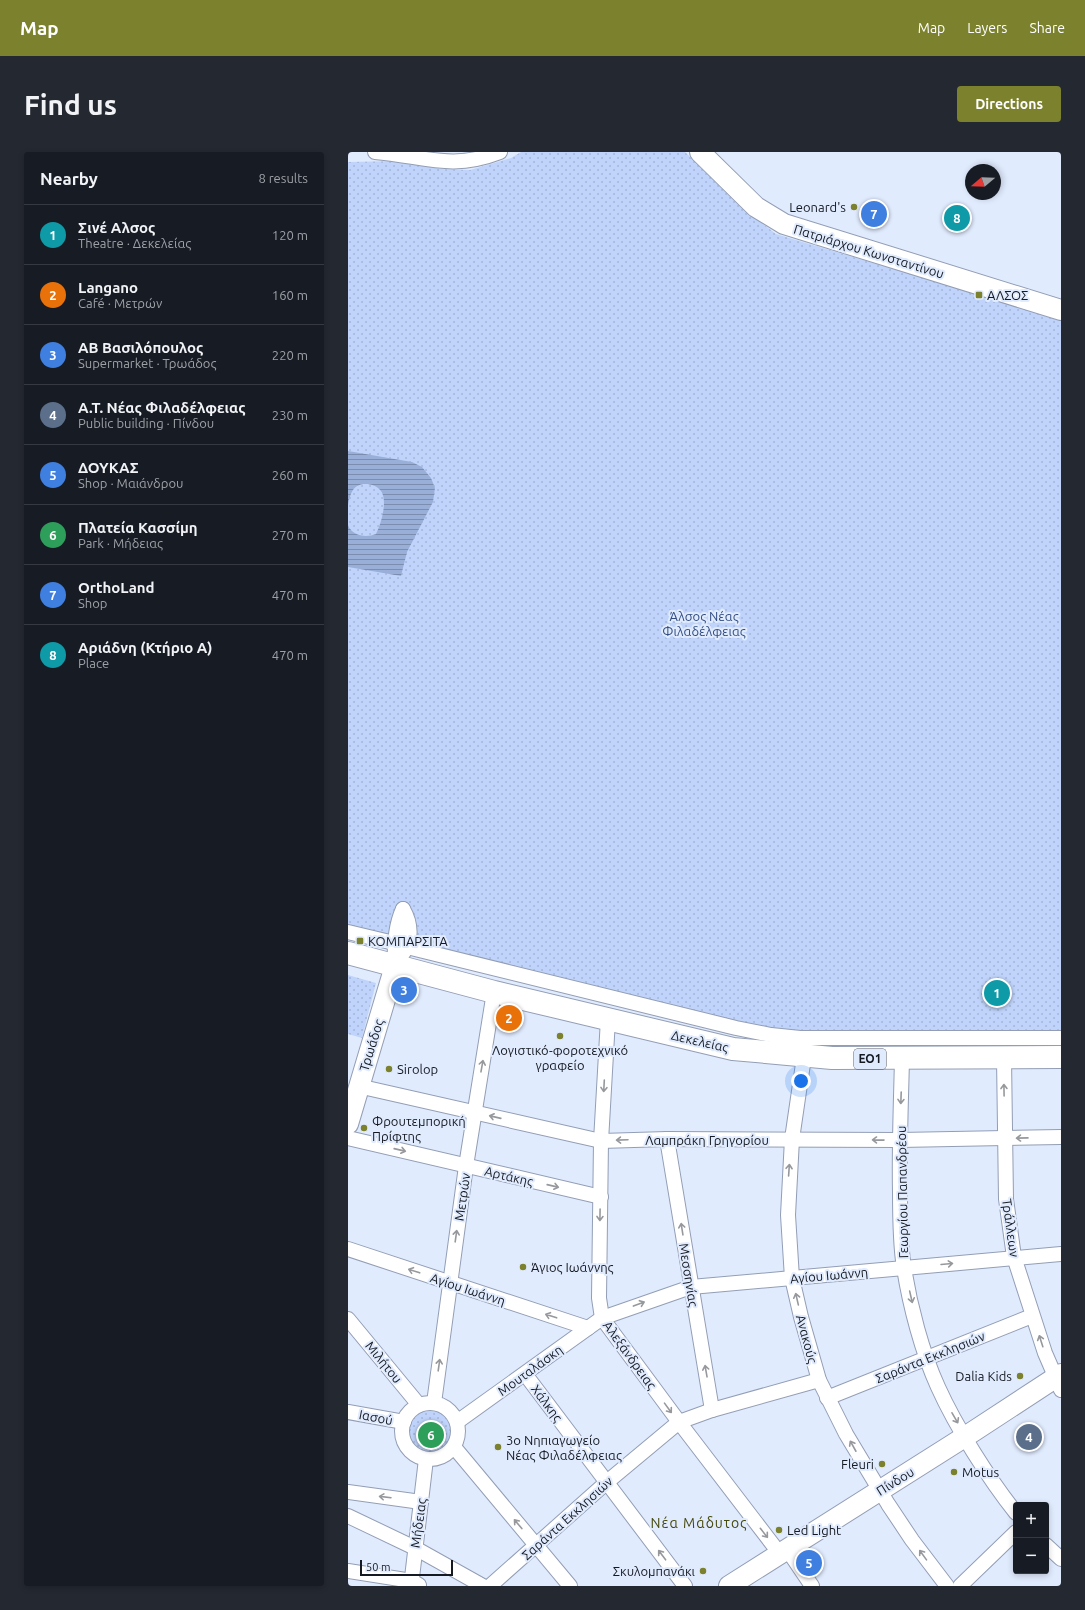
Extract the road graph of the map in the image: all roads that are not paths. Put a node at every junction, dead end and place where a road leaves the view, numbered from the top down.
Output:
1 (383, 152) edge
2 (500, 152) edge
3 (700, 152) edge
4 (451, 158) edge
5 (1061, 310) edge
6 (348, 932) edge
7 (401, 945) junction
8 (348, 953) edge
9 (395, 966) junction
10 (494, 992) junction
11 (608, 1019) junction
12 (1061, 1038) edge
13 (804, 1057) junction
14 (1004, 1058) junction
15 (1061, 1058) edge
16 (902, 1059) junction
17 (358, 1086) junction
18 (474, 1112) junction
19 (348, 1124) edge
20 (1061, 1137) edge
21 (348, 1138) edge
22 (1004, 1138) junction
23 (667, 1139) junction
24 (792, 1139) junction
25 (900, 1140) junction
26 (601, 1141) junction
27 (466, 1166) junction
28 (600, 1197) junction
29 (348, 1249) edge
30 (1061, 1254) edge
31 (1014, 1257) junction
32 (904, 1268) junction
33 (792, 1278) junction
34 (450, 1283) junction
35 (691, 1287) junction
36 (1032, 1316) junction
37 (602, 1318) junction
38 (348, 1319) edge
39 (588, 1328) junction
40 (927, 1359) junction
41 (525, 1374) junction
42 (819, 1380) junction
43 (1059, 1381) edge
44 (827, 1398) junction
45 (434, 1404) junction
46 (420, 1406) junction
47 (712, 1410) junction
48 (348, 1412) edge
49 (404, 1422) junction
50 (457, 1422) junction
51 (679, 1422) junction
52 (966, 1437) junction
53 (454, 1447) junction
54 (426, 1459) junction
55 (607, 1482) junction
56 (879, 1490) junction
57 (348, 1492) edge
58 (421, 1502) junction
59 (1013, 1508) edge
60 (348, 1516) edge
61 (1013, 1535) edge
62 (536, 1546) junction
63 (415, 1548) junction
64 (1049, 1548) edge
65 (784, 1552) junction
66 (1061, 1559) edge
67 (348, 1571) edge
68 (414, 1584) edge
69 (483, 1586) edge
70 (490, 1586) edge
71 (570, 1586) edge
72 (685, 1586) edge
73 (729, 1586) edge
74 (812, 1586) edge
75 (947, 1586) edge
76 (960, 1586) edge

1 - 4 street
2 - 4 street
3 - 5 main road, Πατριάρχου Κωνσταντίνου
6 - 7 street
7 - 9 street
7 - 12 street
8 - 9 main road, Δεκελείας / ΕΟ1
9 - 10 main road, Δεκελείας / ΕΟ1
9 - 17 main road, Τρωάδος
10 - 11 main road, Δεκελείας / ΕΟ1
18 -> 10 street, Μετρών
11 - 13 main road, Δεκελείας / ΕΟ1
11 -> 26 street, Αλεξάνδρειας
13 - 16 main road, Δεκελείας / ΕΟ1
13 - 24 street, Ανακούς
14 - 15 main road, Δεκελείας / ΕΟ1
14 - 16 main road, Δεκελείας / ΕΟ1
22 -> 14 street, Τράλλεων
16 -> 25 street, Γεωργίου Παπανδρέου
17 - 18 street, Λαμπράκη Γρηγορίου
17 - 19 main road, Τρωάδος
26 -> 18 street, Λαμπράκη Γρηγορίου
18 - 27 street, Μετρών
20 -> 22 street, Λαμπράκη Γρηγορίου
21 -> 27 street, Αρτάκης
22 - 25 street, Λαμπράκη Γρηγορίου
22 - 31 street, Τράλλεων
23 - 24 street, Λαμπράκη Γρηγορίου
23 -> 26 street, Λαμπράκη Γρηγορίου
35 -> 23 street, Μεσσηνίας
25 -> 24 street, Λαμπράκη Γρηγορίου
33 -> 24 street, Ανακούς
25 - 32 street, Γεωργίου Παπανδρέου
26 - 28 street, Αλεξάνδρειας
27 -> 28 street, Αρτάκης
34 -> 27 street, Μετρών
28 -> 37 street, Αλεξάνδρειας
34 -> 29 street, Αγίου Ιωάννη
30 - 31 street, Αγίου Ιωάννη
32 -> 31 street, Αγίου Ιωάννη
31 - 36 street, Τράλλεων
32 - 33 street, Αγίου Ιωάννη
32 -> 40 street, Γεωργίου Παπανδρέου
33 - 35 street, Αγίου Ιωάννη
42 -> 33 street, Ανακούς
39 -> 34 street, Αγίου Ιωάννη
45 -> 34 street, Μετρών
37 -> 35 street, Αγίου Ιωάννη
47 -> 35 street, Μεσσηνίας
36 - 40 street, Σαράντα Εκκλησιών
43 -> 36 street, Τράλλεων
37 - 39 street, Μουταλάσκη
37 -> 51 street, Αλεξάνδρειας
38 - 46 street, Μιλήτου
39 - 41 street, Μουταλάσκη
40 - 44 street, Σαράντα Εκκλησιών
40 -> 52 street, Γεωργίου Παπανδρέου
41 - 50 street, Μουταλάσκη
41 - 55 street, Χάλκης
42 - 44 street, Ανακούς
42 - 47 street, Σαράντα Εκκλησιών
43 - 52 main road, Πίνδου
56 -> 44 street, Ανακούς
45 - 46 street
45 - 50 street
46 - 49 street
47 - 51 street, Σαράντα Εκκλησιών
48 - 49 street, Ιασού
49 - 54 street
50 - 53 street
51 - 55 street, Σαράντα Εκκλησιών
51 -> 65 street, Αλεξάνδρειας
52 - 56 main road, Πίνδου
52 - 59 street, Γεωργίου Παπανδρέου
53 - 54 street
62 -> 53 street
54 - 58 street, Μήδειας
55 - 62 street, Σαράντα Εκκλησιών
72 -> 55 street, Χάλκης
56 - 65 main road, Πίνδου
75 -> 56 street, Ανακούς
58 -> 57 street
58 - 63 street, Μήδειας
60 - 63 street
61 - 76 street
62 - 70 street, Σαράντα Εκκλησιών
62 - 71 street
63 - 68 street, Μήδειας
63 - 69 street
64 - 66 street
65 - 73 main road, Πίνδου
65 - 74 street, Αλεξάνδρειας
67 - 68 street

